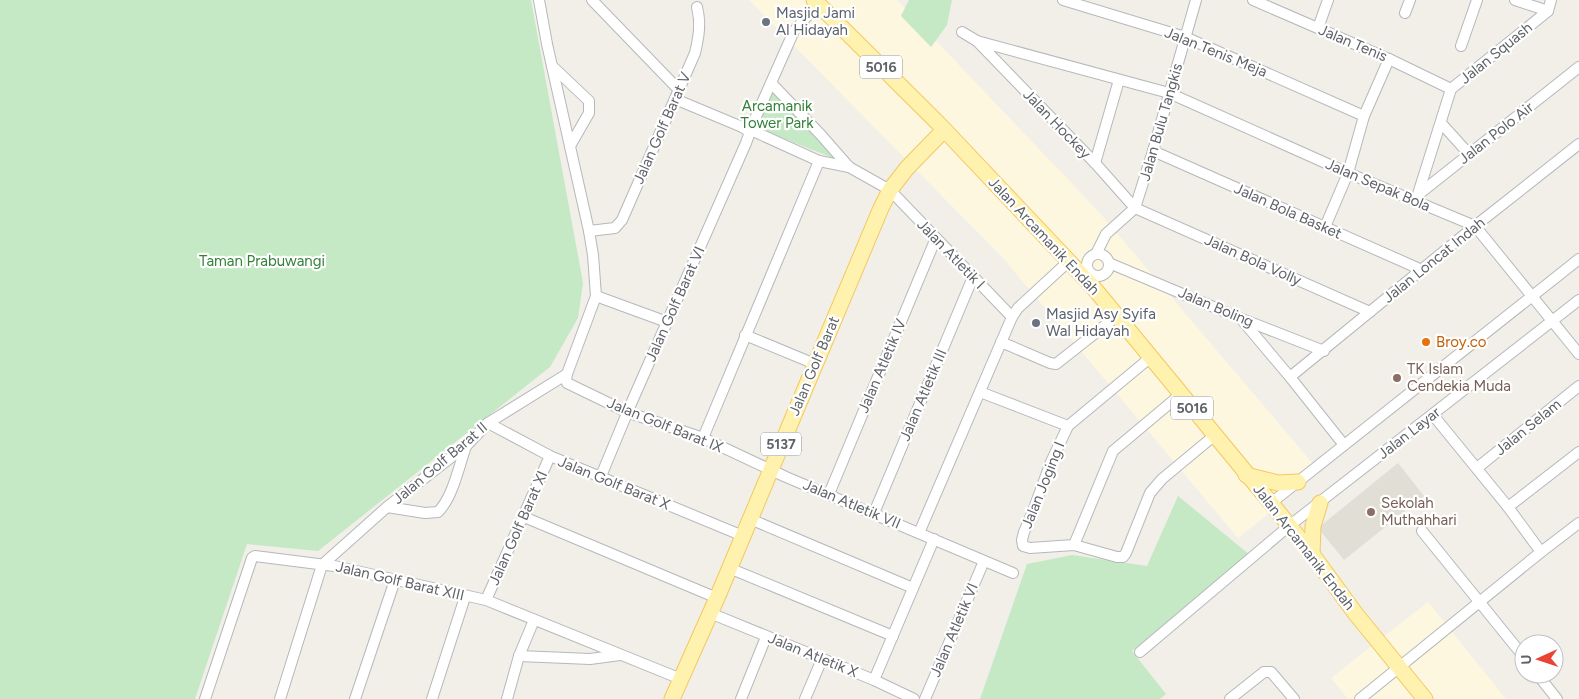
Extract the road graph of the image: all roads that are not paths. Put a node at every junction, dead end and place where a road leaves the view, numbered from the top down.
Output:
1 (539, 0) edge
2 (592, 0) edge
3 (1063, 0) edge
4 (1196, 0) edge
5 (1253, 0) edge
6 (1321, 0) edge
7 (1328, 0) edge
8 (1410, 0) edge
9 (1477, 0) edge
10 (1515, 0) edge
11 (1551, 0) edge
12 (696, 2) edge
13 (816, 2) edge
14 (1548, 11) junction
15 (1405, 13) dead end
16 (1314, 27) junction
17 (962, 32) dead end
18 (1185, 36) junction
19 (977, 42) junction
20 (1462, 46) dead end
21 (1389, 59) junction
22 (551, 65) junction
23 (1579, 67) edge
24 (1119, 80) junction
25 (771, 83) junction
26 (1451, 89) junction
27 (1169, 93) junction
28 (677, 94) junction
29 (1364, 116) junction
30 (1441, 123) junction
31 (752, 128) junction
32 (944, 130) junction
33 (1579, 144) edge
34 (570, 146) junction
35 (1153, 151) junction
36 (1469, 154) junction
37 (819, 161) junction
38 (1095, 163) junction
39 (849, 168) junction
40 (1348, 173) junction
41 (890, 190) junction
42 (1417, 198) junction
43 (1132, 210) junction
44 (1475, 226) junction
45 (1325, 227) junction
46 (589, 232) junction
47 (936, 238) junction
48 (1092, 256) junction
49 (1579, 258) edge
50 (1109, 263) junction
51 (1072, 264) junction
52 (1422, 270) junction
53 (973, 277) junction
54 (1096, 282) junction
55 (596, 296) junction
56 (1532, 296) junction
57 (1579, 300) edge
58 (1370, 312) junction
59 (1012, 316) junction
60 (1118, 316) junction
61 (1242, 319) junction
62 (1552, 321) junction
63 (667, 322) junction
64 (746, 335) junction
65 (1001, 342) junction
66 (1324, 350) junction
67 (1579, 354) edge
68 (1151, 357) junction
69 (814, 364) junction
70 (567, 374) junction
71 (1290, 377) junction
72 (1579, 386) edge
73 (980, 392) junction
74 (1181, 394) junction
75 (628, 412) junction
76 (1433, 415) junction
77 (488, 423) junction
78 (1068, 426) junction
79 (1214, 435) junction
80 (703, 438) junction
81 (467, 445) junction
82 (1344, 445) junction
83 (1579, 452) edge
84 (550, 456) junction
85 (1477, 468) junction
86 (770, 470) junction
87 (1246, 474) junction
88 (601, 476) junction
89 (1298, 482) junction
90 (829, 494) junction
91 (1271, 503) junction
92 (1320, 503) junction
93 (387, 507) junction
94 (1508, 507) junction
95 (874, 513) junction
96 (524, 517) junction
97 (750, 519) junction
98 (1579, 523) edge
99 (1289, 526) junction
100 (1422, 531) dead end
101 (919, 533) junction
102 (743, 536) junction
103 (934, 539) junction
104 (1074, 545) junction
105 (1541, 552) junction
106 (1312, 554) junction
107 (984, 561) junction
108 (322, 565) junction
109 (729, 568) junction
110 (1012, 573) dead end
111 (395, 580) junction
112 (913, 588) junction
113 (466, 597) junction
114 (716, 598) junction
115 (486, 600) junction
116 (1480, 602) junction
117 (710, 613) junction
118 (534, 620) junction
119 (893, 636) junction
120 (766, 637) junction
121 (1514, 644) edge
122 (1140, 652) dead end
123 (620, 655) junction
124 (519, 656) junction
125 (822, 659) junction
126 (1399, 667) junction
127 (682, 679) junction
128 (874, 680) junction
129 (1545, 684) edge
130 (205, 699) edge
131 (280, 699) edge
132 (355, 699) edge
133 (432, 699) edge
134 (507, 699) edge
135 (672, 699) edge
136 (740, 699) edge
137 (805, 699) edge
138 (914, 699) edge
139 (925, 699) edge
140 (1230, 699) edge
141 (1294, 699) edge
142 (1360, 699) edge
143 (1425, 699) edge
144 (1557, 699) edge

1 - 22 street
2 - 28 street
3 - 18 street, Jalan Tenis Meja
4 - 18 street, Jalan Bulu Tangkis
5 - 16 street, Jalan Tenis
6 - 16 street
7 - 16 street
8 - 15 street
9 - 20 street
10 - 14 street
11 - 14 street
12 - 28 street, Jalan Golf Barat V
13 - 25 street, Jalan Golf Barat VI
13 - 32 main road, Jalan Arcamanik Endah / 5016
14 - 26 street, Jalan Squash
16 - 21 street, Jalan Tenis
17 - 19 street, Jalan Hockey
18 - 27 street, Jalan Bulu Tangkis
18 - 29 street, Jalan Tenis Meja
19 - 24 street, Jalan Hockey
19 - 38 street, Jalan Hockey
21 - 26 street, Jalan Tenis
21 - 29 street
22 - 34 street
22 - 34 street
23 - 36 street, Jalan Polo Air
24 - 27 street, Jalan Hockey
24 - 38 street
25 - 31 street, Jalan Golf Barat VI
25 - 39 street
26 - 30 street, Jalan Squash
27 - 35 street, Jalan Bulu Tangkis
27 - 40 street, Jalan Sepak Bola
28 - 31 street
28 - 46 street, Jalan Golf Barat V
29 - 40 street
30 - 36 street
30 - 42 street, Jalan Squash
31 - 37 street
31 - 63 street, Jalan Golf Barat VI
32 - 41 main road, Jalan Golf Barat / 5137
32 - 51 main road, Jalan Arcamanik Endah / 5016
33 - 44 street, Jalan Loncat Indah
34 - 46 street
35 - 43 street, Jalan Bulu Tangkis
35 - 45 street, Jalan Bola Basket
36 - 42 street, Jalan Polo Air
37 - 39 street
37 - 64 street
38 - 43 street, Jalan Hockey
39 - 41 street, Jalan Atletik I
40 - 42 street, Jalan Sepak Bola
40 - 45 street
41 - 47 street, Jalan Atletik I
41 - 69 main road, Jalan Golf Barat / 5137
42 - 44 street, Jalan Sepak Bola
43 - 48 street
43 - 58 street, Jalan Bola Volly
44 - 52 street, Jalan Loncat Indah
44 - 56 street, Jalan Sepak Bola
45 - 52 street, Jalan Bola Basket
46 - 55 street
47 - 53 street, Jalan Atletik I
47 - 90 street, Jalan Atletik IV
48 - 50 street, Jalan Boling
48 - 51 street
48 - 54 street
49 - 56 street, Jalan Layar
50 - 54 street
50 - 61 street, Jalan Boling
51 - 54 main road, Jalan Arcamanik Endah / 5016
51 - 59 street
52 - 58 street, Jalan Loncat Indah
53 - 59 street, Jalan Atletik I
53 - 95 street, Jalan Atletik III
54 - 60 main road, Jalan Arcamanik Endah / 5016
55 - 63 street
55 - 70 street
56 - 62 street, Jalan Sepak Bola
56 - 82 street, Jalan Layar
57 - 62 street, Jalan Layar
58 - 66 street, Jalan Loncat Indah
59 - 65 street
60 - 65 street
60 - 68 main road, Jalan Arcamanik Endah / 5016
61 - 66 street, Jalan Boling
61 - 71 street
62 - 67 street, Jalan Sepak Bola
62 - 76 street, Jalan Layar
63 - 75 street, Jalan Golf Barat VI
64 - 69 street
64 - 80 street
65 - 73 street
66 - 71 street, Jalan Loncat Indah
68 - 74 main road, Jalan Arcamanik Endah / 5016
68 - 78 street, Jalan Joging I
69 - 86 main road, Jalan Golf Barat / 5137
70 - 75 street, Jalan Golf Barat IX
70 - 77 street, Jalan Golf Barat II
71 - 82 street
72 - 85 street, Jalan Selam
73 - 78 street, Jalan Joging I
73 - 101 street
74 - 79 main road, Jalan Arcamanik Endah / 5016
74 - 104 street
75 - 80 street, Jalan Golf Barat IX
75 - 88 street, Jalan Golf Barat VI
76 - 85 street
76 - 92 street, Jalan Layar
77 - 81 street, Jalan Golf Barat II
77 - 84 street, Jalan Golf Barat X
78 - 104 street, Jalan Joging I
79 - 87 main road, Jalan Arcamanik Endah / 5016
79 - 104 street
80 - 86 street, Jalan Golf Barat IX
81 - 93 street, Jalan Golf Barat II
81 - 93 street
82 - 89 street, Jalan Layar
83 - 94 street
84 - 88 street, Jalan Golf Barat X
84 - 96 street, Jalan Golf Barat XI
85 - 94 street
86 - 90 street, Jalan Atletik VII
86 - 97 main road, Jalan Golf Barat / 5137
87 - 89 main road
87 - 91 main road, Jalan Arcamanik Endah / 5016
88 - 102 street, Jalan Golf Barat X
89 - 91 street, Jalan Layar
90 - 95 street, Jalan Atletik VII
91 - 99 main road, Jalan Arcamanik Endah / 5016
92 - 99 street, Jalan Layar
92 - 106 main road
93 - 108 street, Jalan Golf Barat II
94 - 105 street
95 - 101 street, Jalan Atletik VII
96 - 114 street
96 - 115 street, Jalan Golf Barat XI
97 - 102 main road, Jalan Golf Barat / 5137
97 - 112 street
98 - 105 street
99 - 106 main road, Jalan Arcamanik Endah / 5016
99 - 122 street, Jalan Layar
100 - 116 street
101 - 103 street, Jalan Atletik VII
102 - 109 main road, Jalan Golf Barat / 5137
103 - 107 street, Jalan Atletik VII
103 - 112 street
105 - 116 street
106 - 126 main road, Jalan Arcamanik Endah / 5016
107 - 110 street, Jalan Atletik VII
107 - 139 street, Jalan Atletik VI
108 - 111 street, Jalan Golf Barat XIII
108 - 130 street, Jalan Golf Barat XIII
108 - 131 street
109 - 114 main road, Jalan Golf Barat / 5137
109 - 119 street
111 - 113 street, Jalan Golf Barat XIII
111 - 132 street
112 - 119 street
113 - 115 street, Jalan Golf Barat XIII
113 - 133 street
114 - 117 main road, Jalan Golf Barat / 5137
115 - 118 street, Jalan Golf Barat XIII
116 - 121 street
116 - 126 street
117 - 120 street, Jalan Atletik X
117 - 127 main road, Jalan Golf Barat / 5137
118 - 123 street, Jalan Golf Barat XIII
118 - 124 street
119 - 128 street
120 - 125 street, Jalan Atletik X
120 - 136 street
123 - 124 street
123 - 127 street, Jalan Golf Barat XIII
124 - 134 street
125 - 128 street, Jalan Atletik X
125 - 137 street
126 - 142 street
126 - 143 main road, Jalan Arcamanik Endah / 5016
127 - 135 main road, Jalan Golf Barat / 5137
128 - 138 street, Jalan Atletik X
129 - 144 street
140 - 141 street

